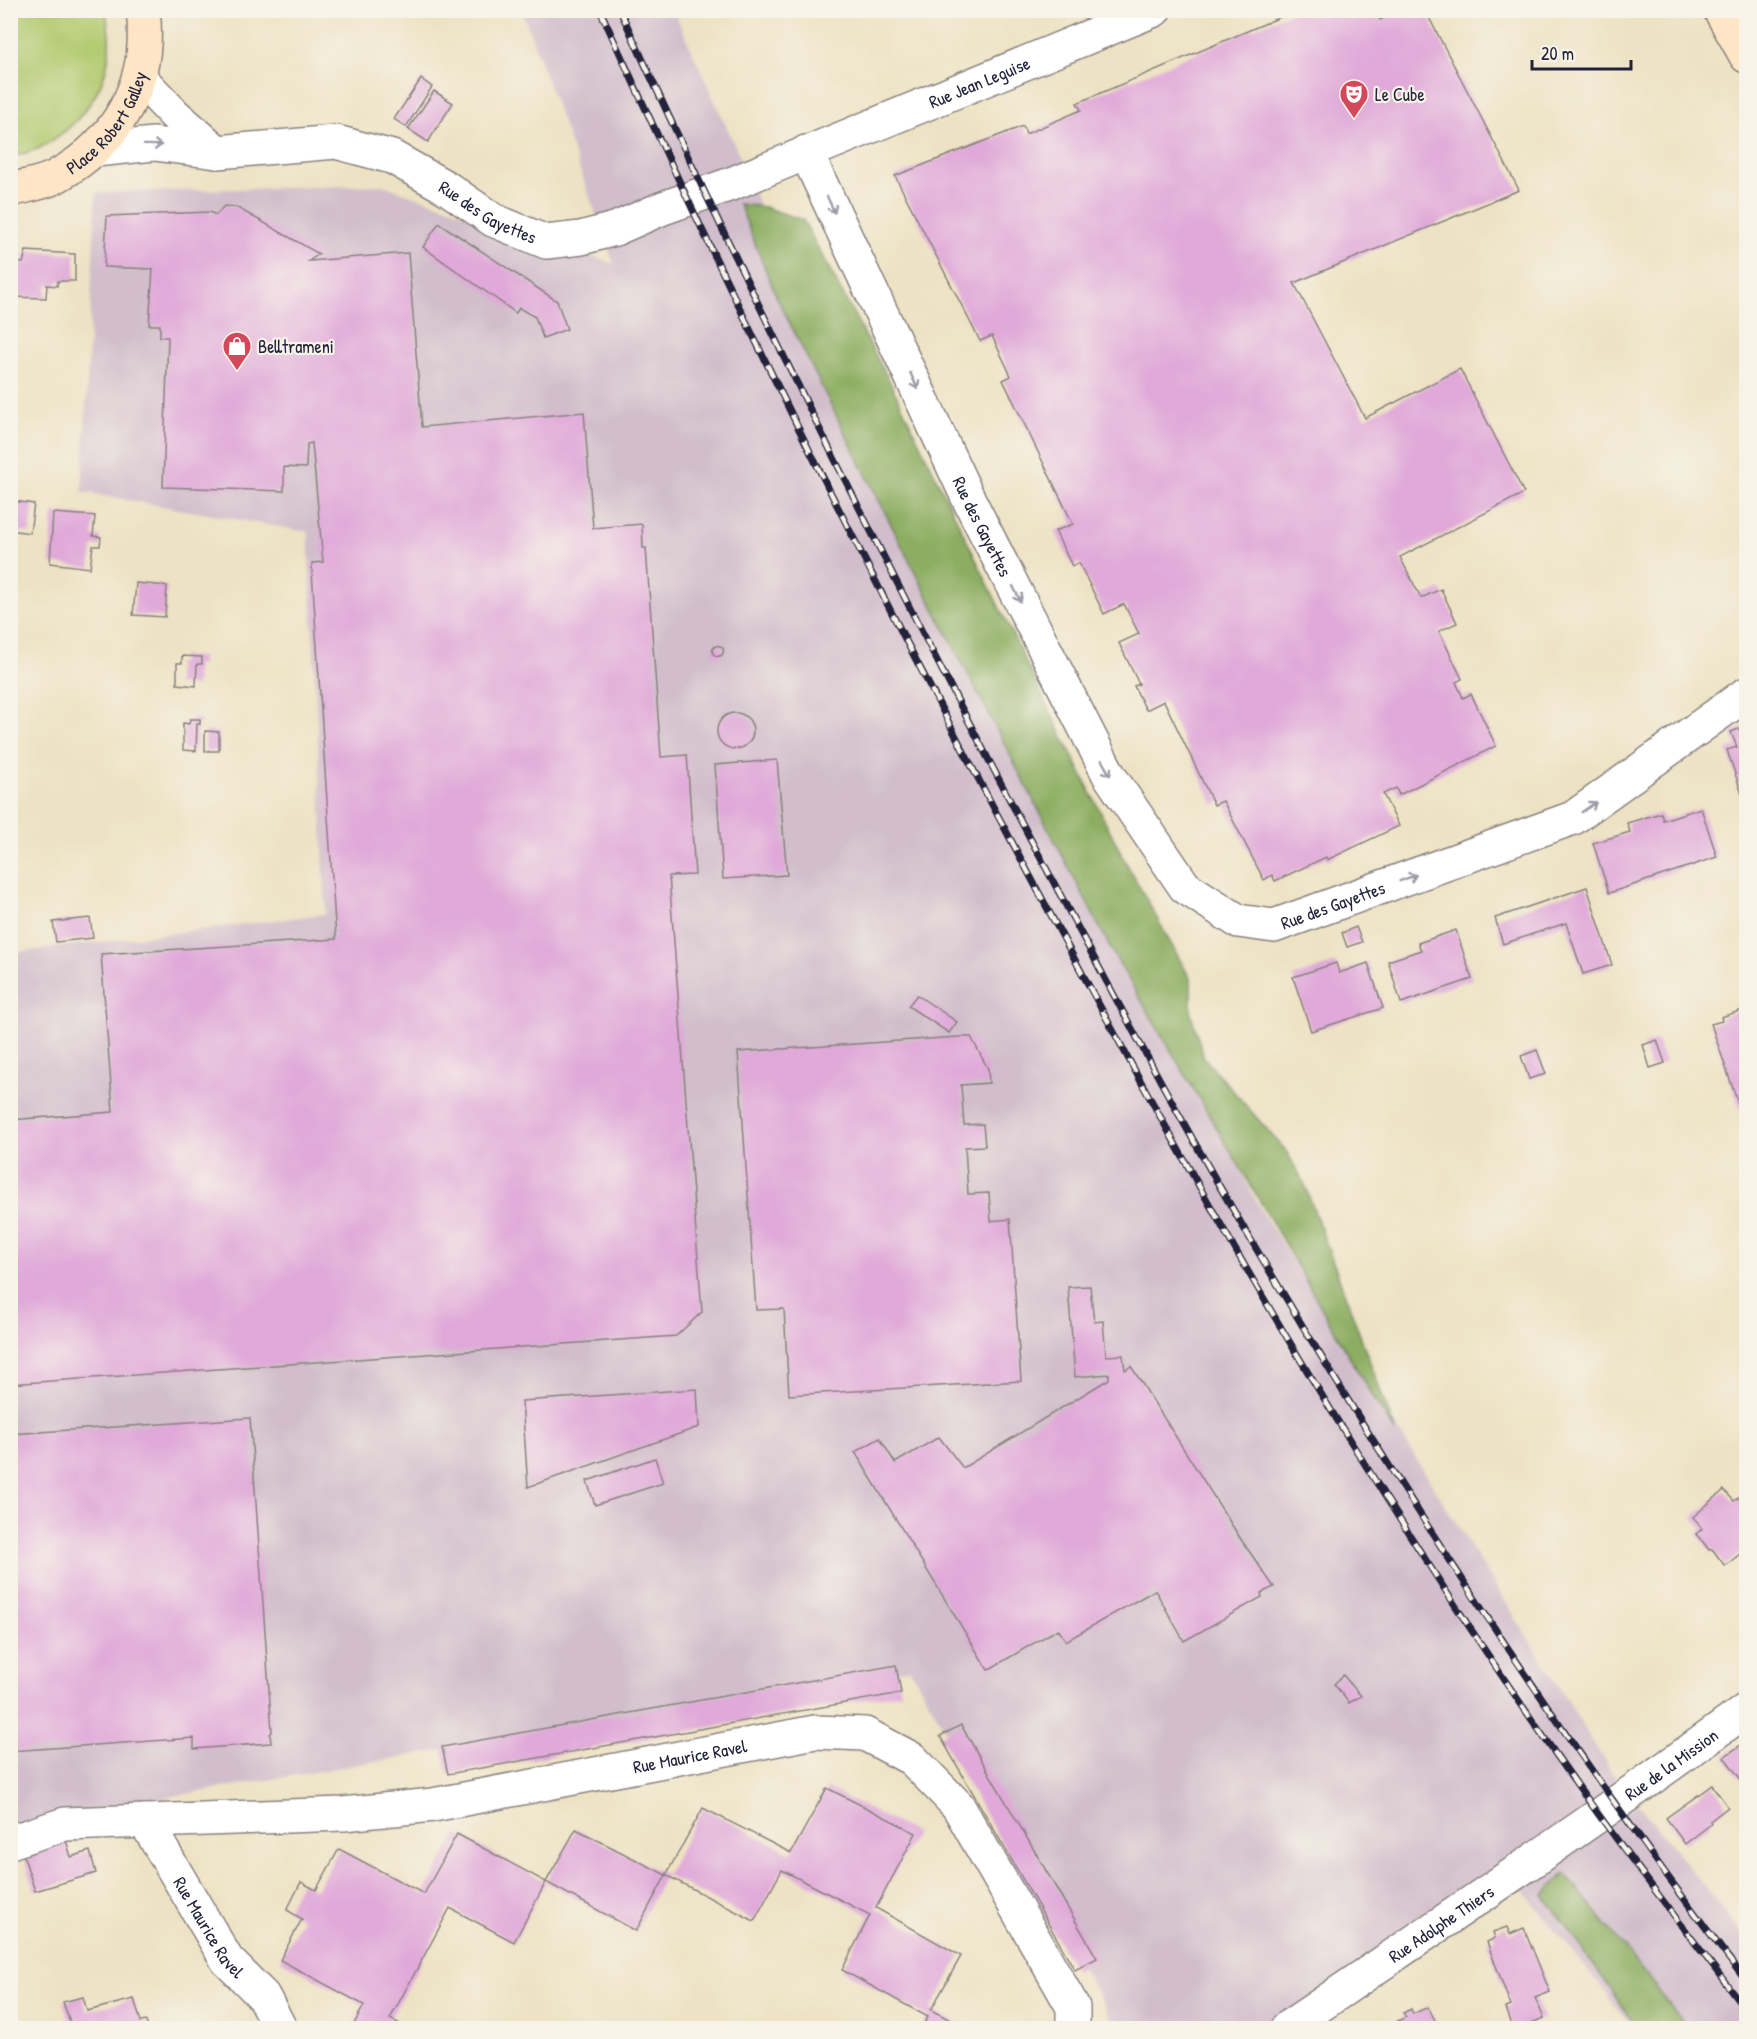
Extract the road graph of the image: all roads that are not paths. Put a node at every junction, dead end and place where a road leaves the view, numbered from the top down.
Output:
1 (1154, 10) edge
2 (1720, 10) edge
3 (143, 11) edge
4 (1746, 56) edge
5 (140, 78) junction
6 (95, 150) junction
7 (217, 152) junction
8 (806, 152) junction
9 (10, 190) edge
10 (1746, 694) edge
11 (1746, 1710) edge
12 (1596, 1818) joint
13 (145, 1821) junction
14 (10, 1842) edge
15 (280, 2028) edge
16 (1073, 2028) edge
17 (1287, 2028) edge

1 - 8 street, Rue Jean Leguise
2 - 4 street
3 - 5 street, Place Robert Galley
5 - 6 street, Place Robert Galley
5 - 7 street
6 -> 7 street, Rue des Gayettes
6 - 9 street, Place Robert Galley
7 - 8 street, Rue des Gayettes
8 -> 10 street, Rue des Gayettes
11 - 12 street, Rue de la Mission
12 - 17 street, Rue Adolphe Thiers
13 - 14 street, Rue Maurice Ravel
13 - 15 street, Rue Maurice Ravel
13 - 16 street, Rue Maurice Ravel

